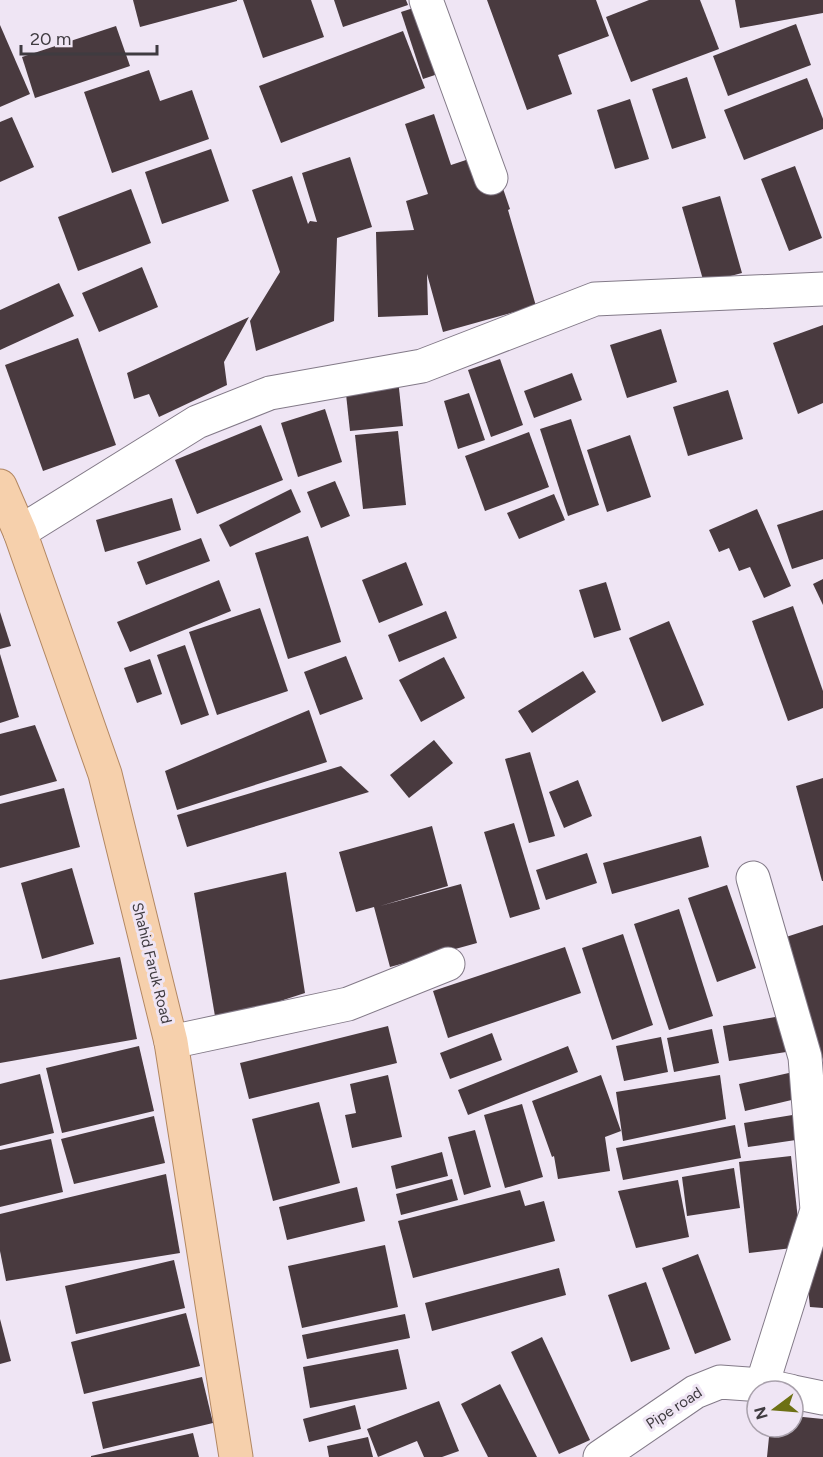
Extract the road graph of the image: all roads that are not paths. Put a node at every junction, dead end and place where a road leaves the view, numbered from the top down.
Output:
1 (426, 0) edge
2 (490, 178) dead end
3 (823, 289) edge
4 (0, 486) edge
5 (20, 532) junction
6 (753, 878) dead end
7 (448, 964) dead end
8 (171, 1042) junction
9 (784, 1379) edge
10 (745, 1385) edge
11 (805, 1394) edge
12 (823, 1398) edge
13 (236, 1457) edge
14 (600, 1457) edge

1 - 2 street
3 - 5 street
4 - 5 main road, Shahid Faruk Road
5 - 8 main road, Shahid Faruk Road
6 - 9 street
7 - 8 street
8 - 13 main road, Shahid Faruk Road
10 - 14 street, Pipe road
11 - 12 street, Pipe road

